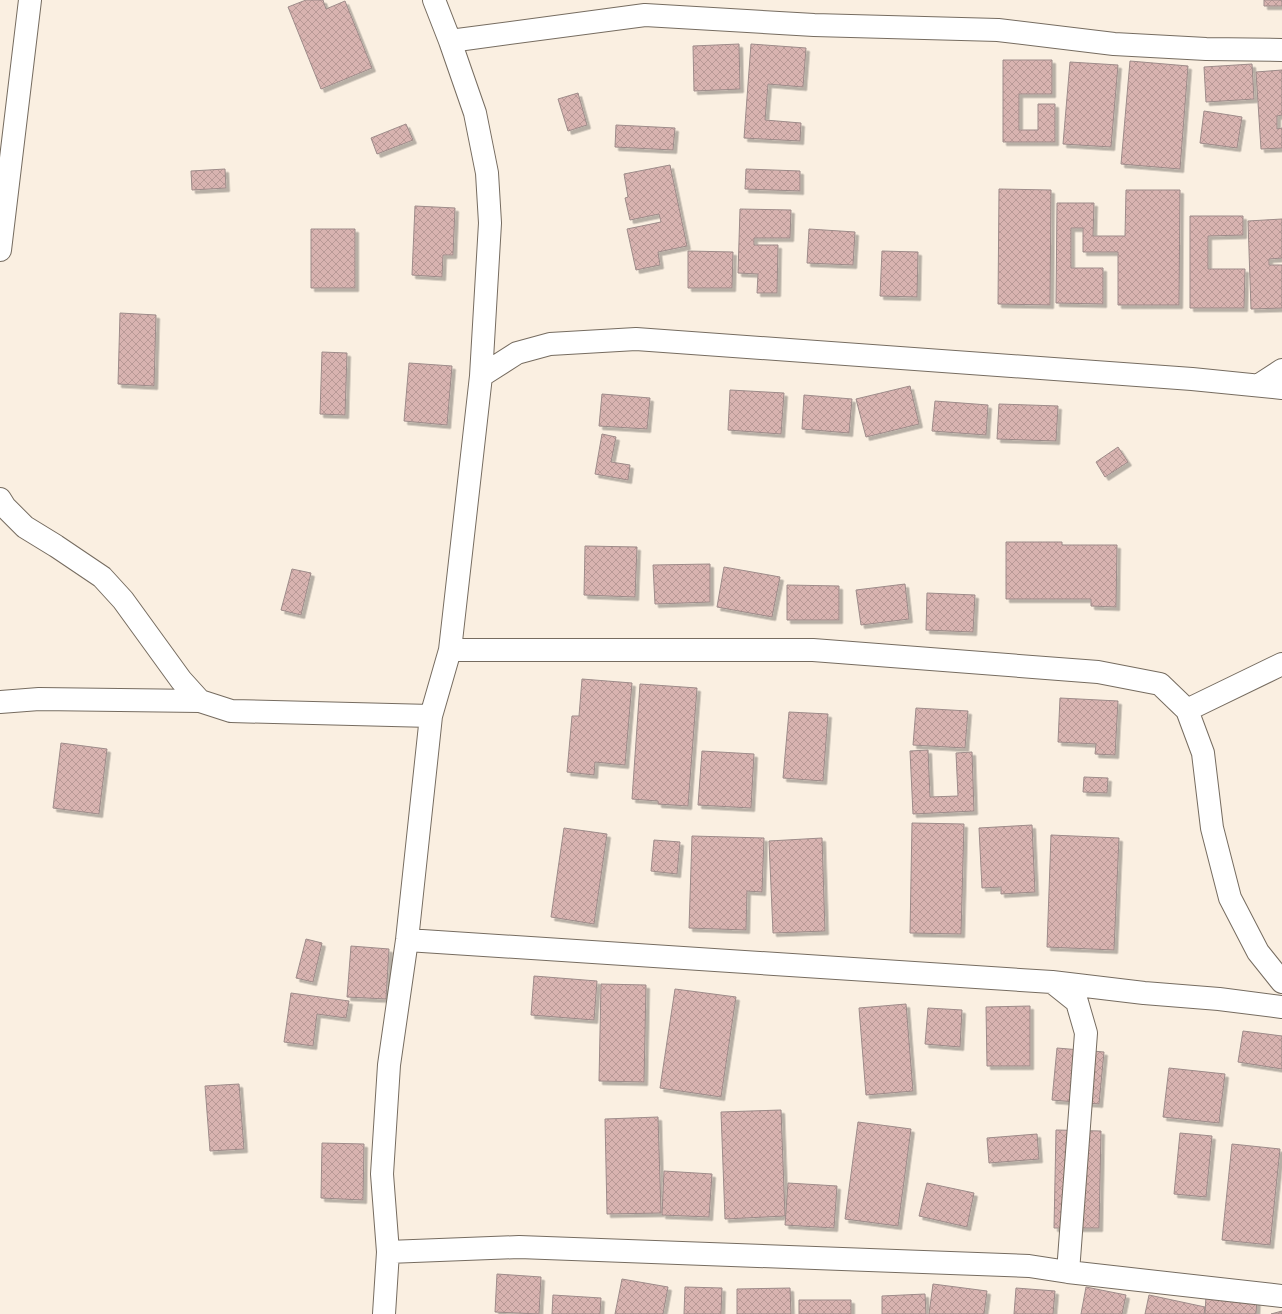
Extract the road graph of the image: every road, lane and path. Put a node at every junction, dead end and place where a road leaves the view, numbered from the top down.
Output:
1 (30, 0) edge
2 (434, 0) edge
3 (450, 40) junction
4 (1282, 50) edge
5 (0, 241) edge
6 (1282, 370) edge
7 (481, 376) junction
8 (1259, 385) junction
9 (1282, 388) edge
10 (0, 499) edge
11 (450, 650) junction
12 (1282, 664) edge
13 (200, 701) junction
14 (0, 702) edge
15 (1187, 710) junction
16 (431, 716) junction
17 (407, 940) junction
18 (1052, 982) junction
19 (1282, 982) edge
20 (1282, 1007) edge
21 (388, 1252) junction
22 (1068, 1272) junction
23 (1282, 1296) edge
24 (384, 1314) edge

1 - 5 street
2 - 3 street
3 - 4 street
3 - 7 street
6 - 8 street
7 - 8 street
7 - 11 street
8 - 9 street
10 - 13 street
11 - 15 street
11 - 16 street
12 - 15 street
13 - 14 street
13 - 16 street
15 - 19 street
16 - 17 street
17 - 18 street
17 - 21 street
18 - 20 street
18 - 22 street
21 - 22 street
21 - 24 street
22 - 23 street

